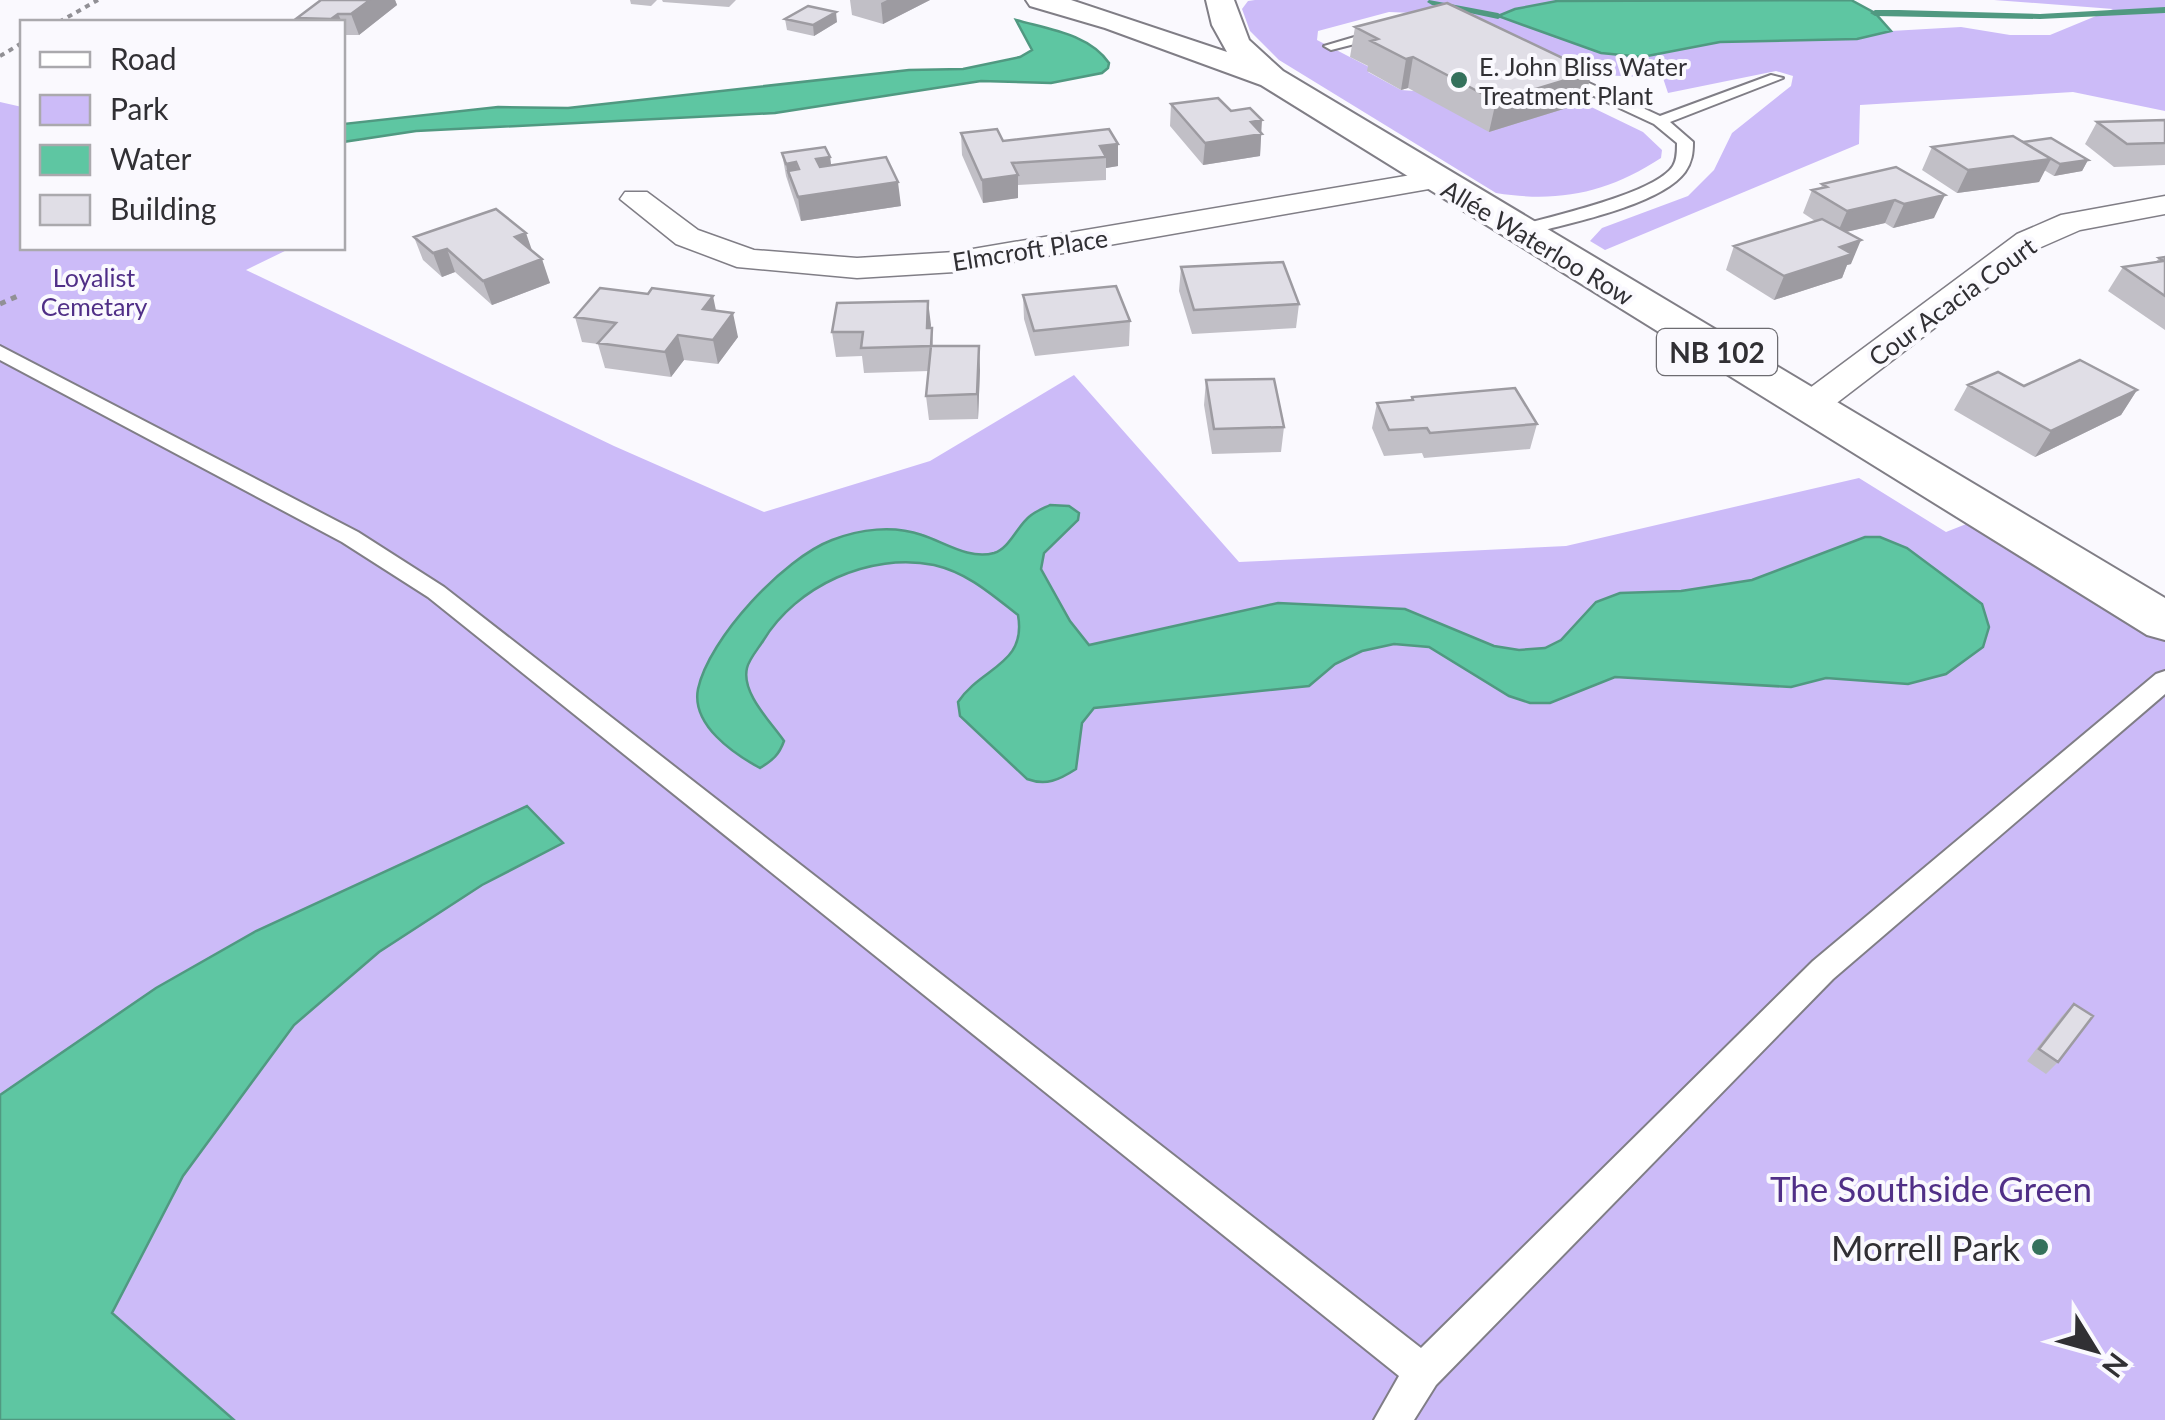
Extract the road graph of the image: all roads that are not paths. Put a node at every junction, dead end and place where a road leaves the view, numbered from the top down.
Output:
1 (1040, 0) edge
2 (1220, 0) edge
3 (1404, 27) edge
4 (1332, 46) dead end
5 (1542, 67) edge
6 (1272, 78) junction
7 (1776, 78) dead end
8 (1659, 121) junction
9 (1435, 180) junction
10 (636, 200) dead end
11 (2165, 205) edge
12 (1520, 231) junction
13 (0, 352) edge
14 (1808, 407) junction
15 (2165, 622) edge
16 (2165, 680) edge
17 (1423, 1372) junction
18 (1394, 1420) edge

1 - 6 main road, NB 102
2 - 6 main road
3 - 4 lane
5 - 8 lane
6 - 9 main road, Allée Waterloo Row / NB 102
7 - 8 lane
8 - 12 lane
9 - 10 street, Elmcroft Place
9 - 12 main road, Allée Waterloo Row / NB 102
11 - 14 street, Cour Acacia Court
12 - 14 main road, Allée Waterloo Row / NB 102
13 - 17 lane
14 - 15 main road, Allée Waterloo Row / NB 102
16 - 17 lane
17 - 18 lane

